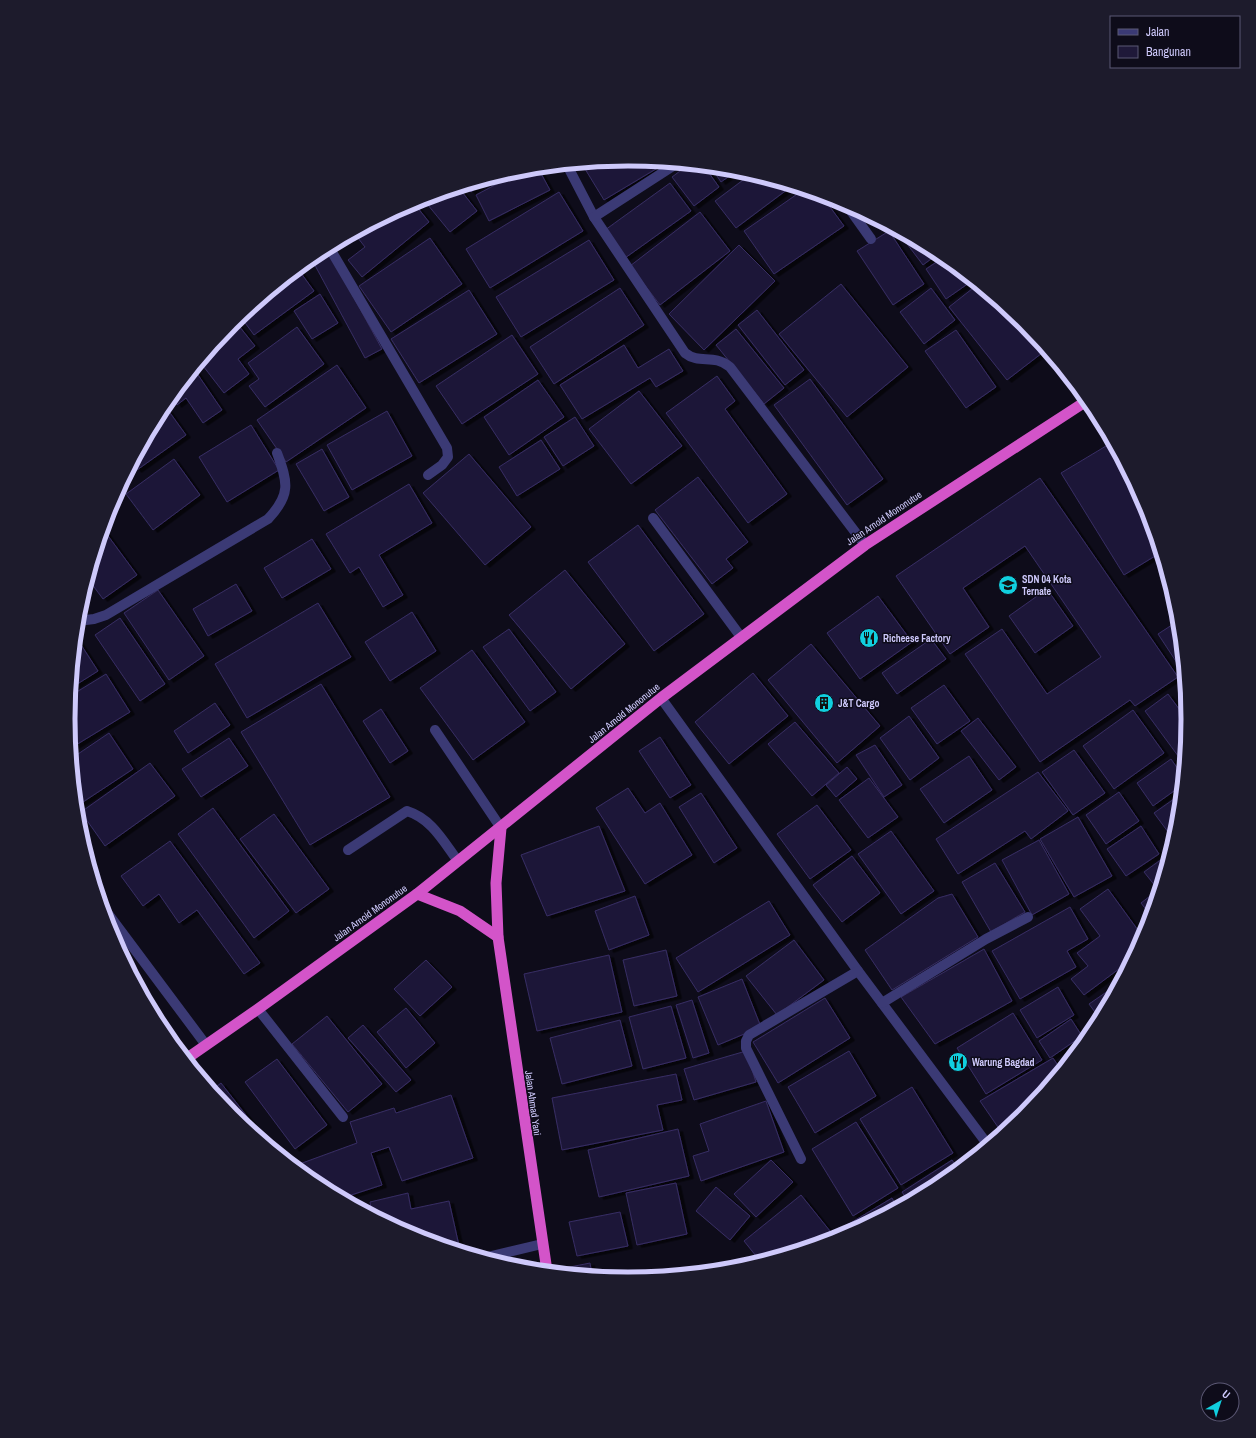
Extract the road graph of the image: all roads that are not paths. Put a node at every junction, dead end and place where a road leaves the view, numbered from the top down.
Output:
1 (670, 168) edge
2 (569, 170) edge
3 (853, 214) edge
4 (594, 217) junction
5 (871, 239) dead end
6 (332, 252) edge
7 (1082, 404) edge
8 (277, 453) dead end
9 (428, 475) dead end
10 (653, 518) dead end
11 (864, 545) junction
12 (84, 620) edge
13 (741, 637) junction
14 (661, 698) junction
15 (435, 730) dead end
16 (501, 828) junction
17 (348, 850) dead end
18 (458, 862) junction
19 (417, 894) junction
20 (1028, 917) dead end
21 (113, 920) edge
22 (498, 937) junction
23 (858, 970) junction
24 (882, 1003) junction
25 (258, 1009) junction
26 (206, 1045) junction
27 (189, 1057) edge
28 (343, 1116) dead end
29 (986, 1141) edge
30 (801, 1159) dead end
31 (542, 1244) junction
32 (495, 1255) edge
33 (546, 1265) edge

1 - 4 street
2 - 4 street
3 - 5 street
4 - 11 street
6 - 9 street
7 - 11 highway, Jalan Arnold Mononutue
8 - 12 street
10 - 13 street
11 - 13 highway, Jalan Arnold Mononutue
13 - 14 highway, Jalan Arnold Mononutue
14 - 16 highway, Jalan Arnold Mononutue
14 - 23 street
15 - 16 street
16 - 18 highway, Jalan Arnold Mononutue
16 - 22 highway, Jalan Ahmad Yani
17 - 18 street
18 - 19 highway, Jalan Arnold Mononutue
19 - 22 highway
19 - 25 highway, Jalan Arnold Mononutue
20 - 24 street
21 - 26 street
22 - 31 highway, Jalan Ahmad Yani
23 - 24 street
23 - 30 street
24 - 29 street
25 - 26 highway, Jalan Arnold Mononutue
25 - 28 street
26 - 27 highway, Jalan Arnold Mononutue
31 - 32 street
31 - 33 highway, Jalan Ahmad Yani

